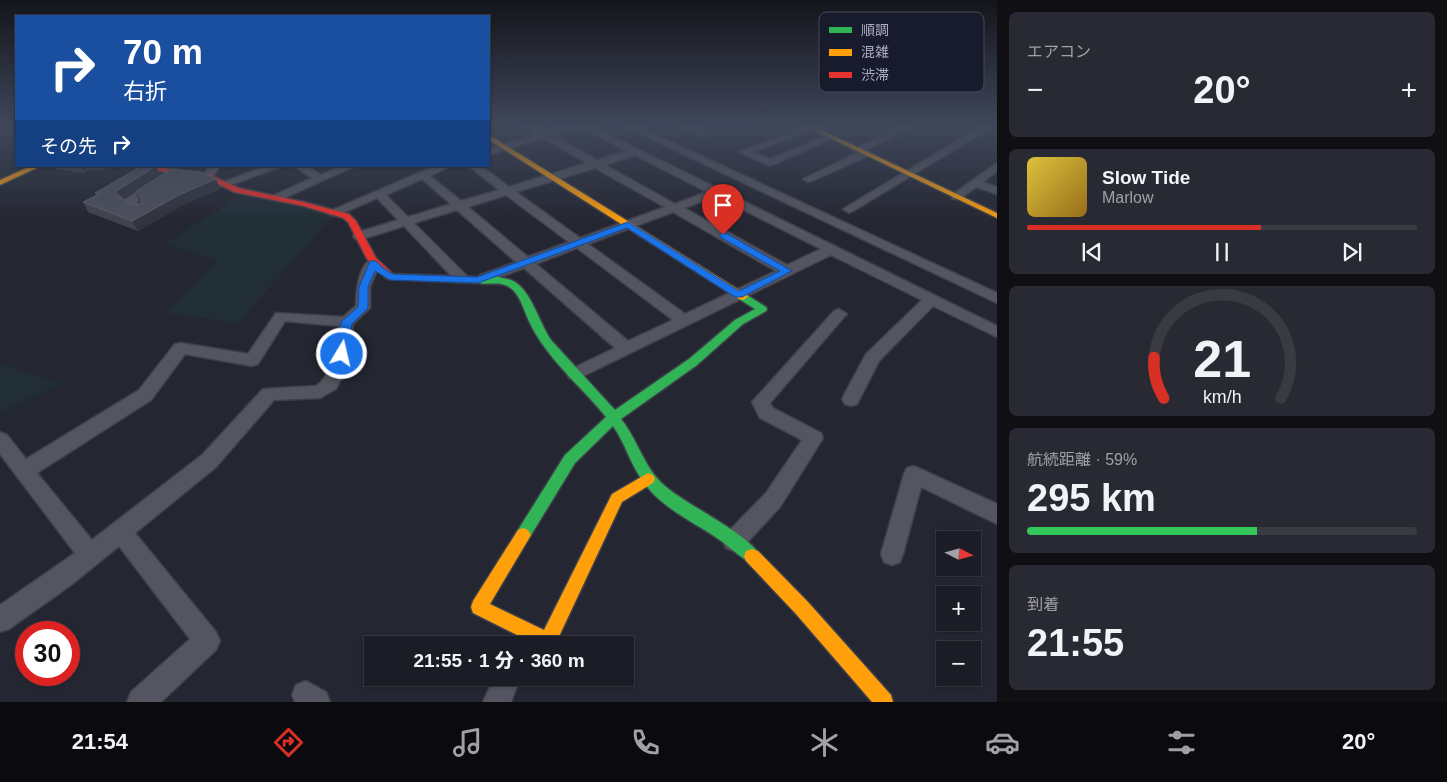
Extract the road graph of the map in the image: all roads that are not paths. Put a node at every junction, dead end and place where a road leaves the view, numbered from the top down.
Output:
1 (525, 160) edge
2 (589, 160) edge
3 (610, 160) edge
4 (652, 160) edge
5 (701, 160) edge
6 (761, 160) edge
7 (776, 160) edge
8 (846, 160) edge
9 (877, 160) edge
10 (934, 160) edge
11 (596, 164) junction
12 (36, 167) edge
13 (137, 167) edge
14 (274, 167) edge
15 (301, 167) edge
16 (348, 167) edge
17 (443, 167) edge
18 (475, 167) edge
19 (995, 170) edge
20 (211, 171) edge
21 (175, 172) junction
22 (423, 175) junction
23 (909, 175) junction
24 (553, 177) junction
25 (808, 179) dead end
26 (321, 180) junction
27 (0, 183) edge
28 (976, 183) junction
29 (224, 184) junction
30 (508, 191) junction
31 (997, 191) edge
32 (717, 192) junction
33 (379, 194) junction
34 (956, 197) junction
35 (276, 198) junction
36 (459, 206) junction
37 (675, 208) junction
38 (850, 209) dead end
39 (141, 211) edge
40 (334, 212) junction
41 (997, 216) edge
42 (406, 221) junction
43 (628, 225) junction
44 (359, 236) junction
45 (579, 243) junction
46 (832, 249) junction
47 (373, 263) junction
48 (526, 263) junction
49 (787, 271) junction
50 (485, 278) junction
51 (462, 279) junction
52 (738, 295) junction
53 (932, 299) junction
54 (997, 299) edge
55 (839, 314) dead end
56 (684, 321) junction
57 (346, 322) junction
58 (997, 332) edge
59 (627, 349) junction
60 (575, 374) junction
61 (851, 399) dead end
62 (613, 418) junction
63 (0, 440) edge
64 (25, 470) junction
65 (648, 479) junction
66 (997, 514) edge
67 (121, 532) junction
68 (734, 541) junction
69 (892, 554) dead end
70 (90, 555) junction
71 (0, 620) edge
72 (521, 636) edge
73 (550, 636) edge
74 (504, 686) edge
75 (141, 702) edge
76 (497, 702) edge
77 (884, 702) edge

1 - 24 street
2 - 11 street
3 - 11 street
4 - 32 street
5 - 54 street
6 - 7 street
8 - 25 street
9 - 23 street
10 - 23 street
11 - 24 street
11 - 37 street
12 - 27 street
13 - 21 street
14 - 29 street
15 - 26 street
16 - 26 street
17 - 22 street
18 - 30 street
19 - 28 street
20 - 21 street
20 - 29 street
21 - 39 street
22 - 33 street
22 - 36 street
23 - 34 street
23 - 38 street
24 - 30 street
24 - 43 street
26 - 35 street
28 - 31 street
28 - 34 street
29 - 35 street
30 - 36 street
30 - 45 street
32 - 37 street
32 - 46 street
33 - 40 street
33 - 42 street
34 - 41 street
35 - 40 street
36 - 42 street
36 - 48 street
37 - 43 street
37 - 49 street
40 - 44 street
42 - 44 street
42 - 51 street
43 - 45 street
43 - 52 street
44 - 47 street
45 - 48 street
45 - 56 street
46 - 49 street
46 - 53 street
47 - 51 street
47 - 57 street
48 - 50 street
48 - 59 street
49 - 52 street
50 - 51 street
50 - 60 street
52 - 56 street
52 - 62 street
53 - 58 street
53 - 61 street
55 - 68 street
56 - 59 street
57 - 64 street
57 - 67 street
59 - 60 street
60 - 62 street
62 - 65 street
62 - 72 street
63 - 64 street
64 - 70 street
65 - 68 street
65 - 73 street
66 - 69 street
67 - 70 street
67 - 75 street
68 - 77 street
70 - 71 street
74 - 76 street

